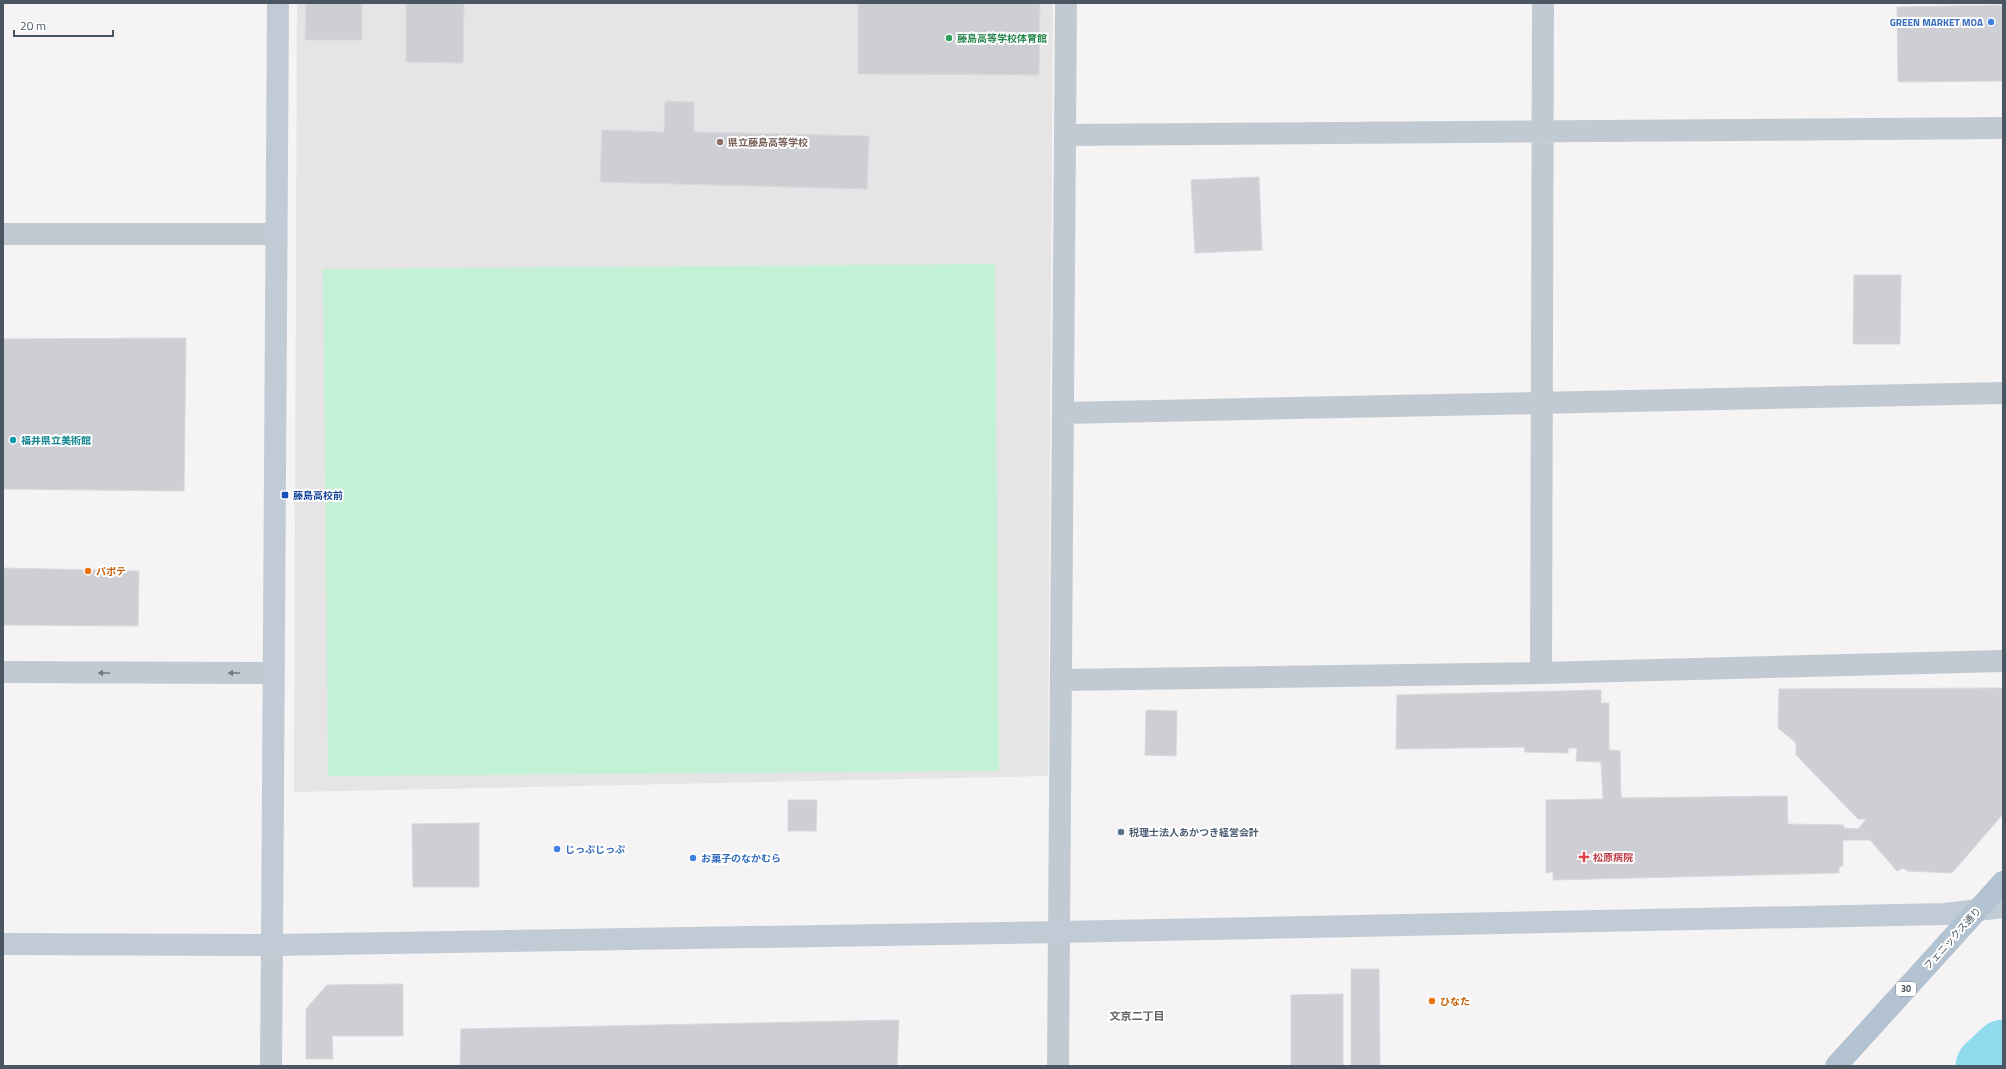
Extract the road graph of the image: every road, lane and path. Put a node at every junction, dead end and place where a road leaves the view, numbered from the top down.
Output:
1 (278, 3) edge
2 (1066, 3) edge
3 (1543, 3) edge
4 (2003, 128) edge
5 (1542, 130) junction
6 (1065, 135) junction
7 (3, 234) edge
8 (276, 234) junction
9 (2003, 393) edge
10 (1542, 402) junction
11 (1064, 413) junction
12 (2003, 661) edge
13 (3, 672) edge
14 (272, 673) junction
15 (1541, 673) junction
16 (1062, 680) junction
17 (2003, 882) edge
18 (2003, 907) edge
19 (1976, 911) junction
20 (1060, 932) junction
21 (3, 944) edge
22 (272, 945) junction
23 (271, 1066) edge
24 (1058, 1066) edge
25 (1836, 1066) edge

1 - 8 street
2 - 6 street
3 - 5 street
4 - 5 street
5 - 6 street
5 - 10 street
6 - 11 street
7 - 8 street
8 - 14 street
9 - 10 street
10 - 11 street
10 - 15 street
11 - 16 street
12 - 15 street
14 -> 13 street
14 - 22 street
15 - 16 street
16 - 20 street
17 - 19 main road, フェニックス通り / 30
18 - 19 street
19 - 20 street
19 - 25 main road, フェニックス通り / 30
20 - 22 street
20 - 24 street
21 - 22 street
22 - 23 street

